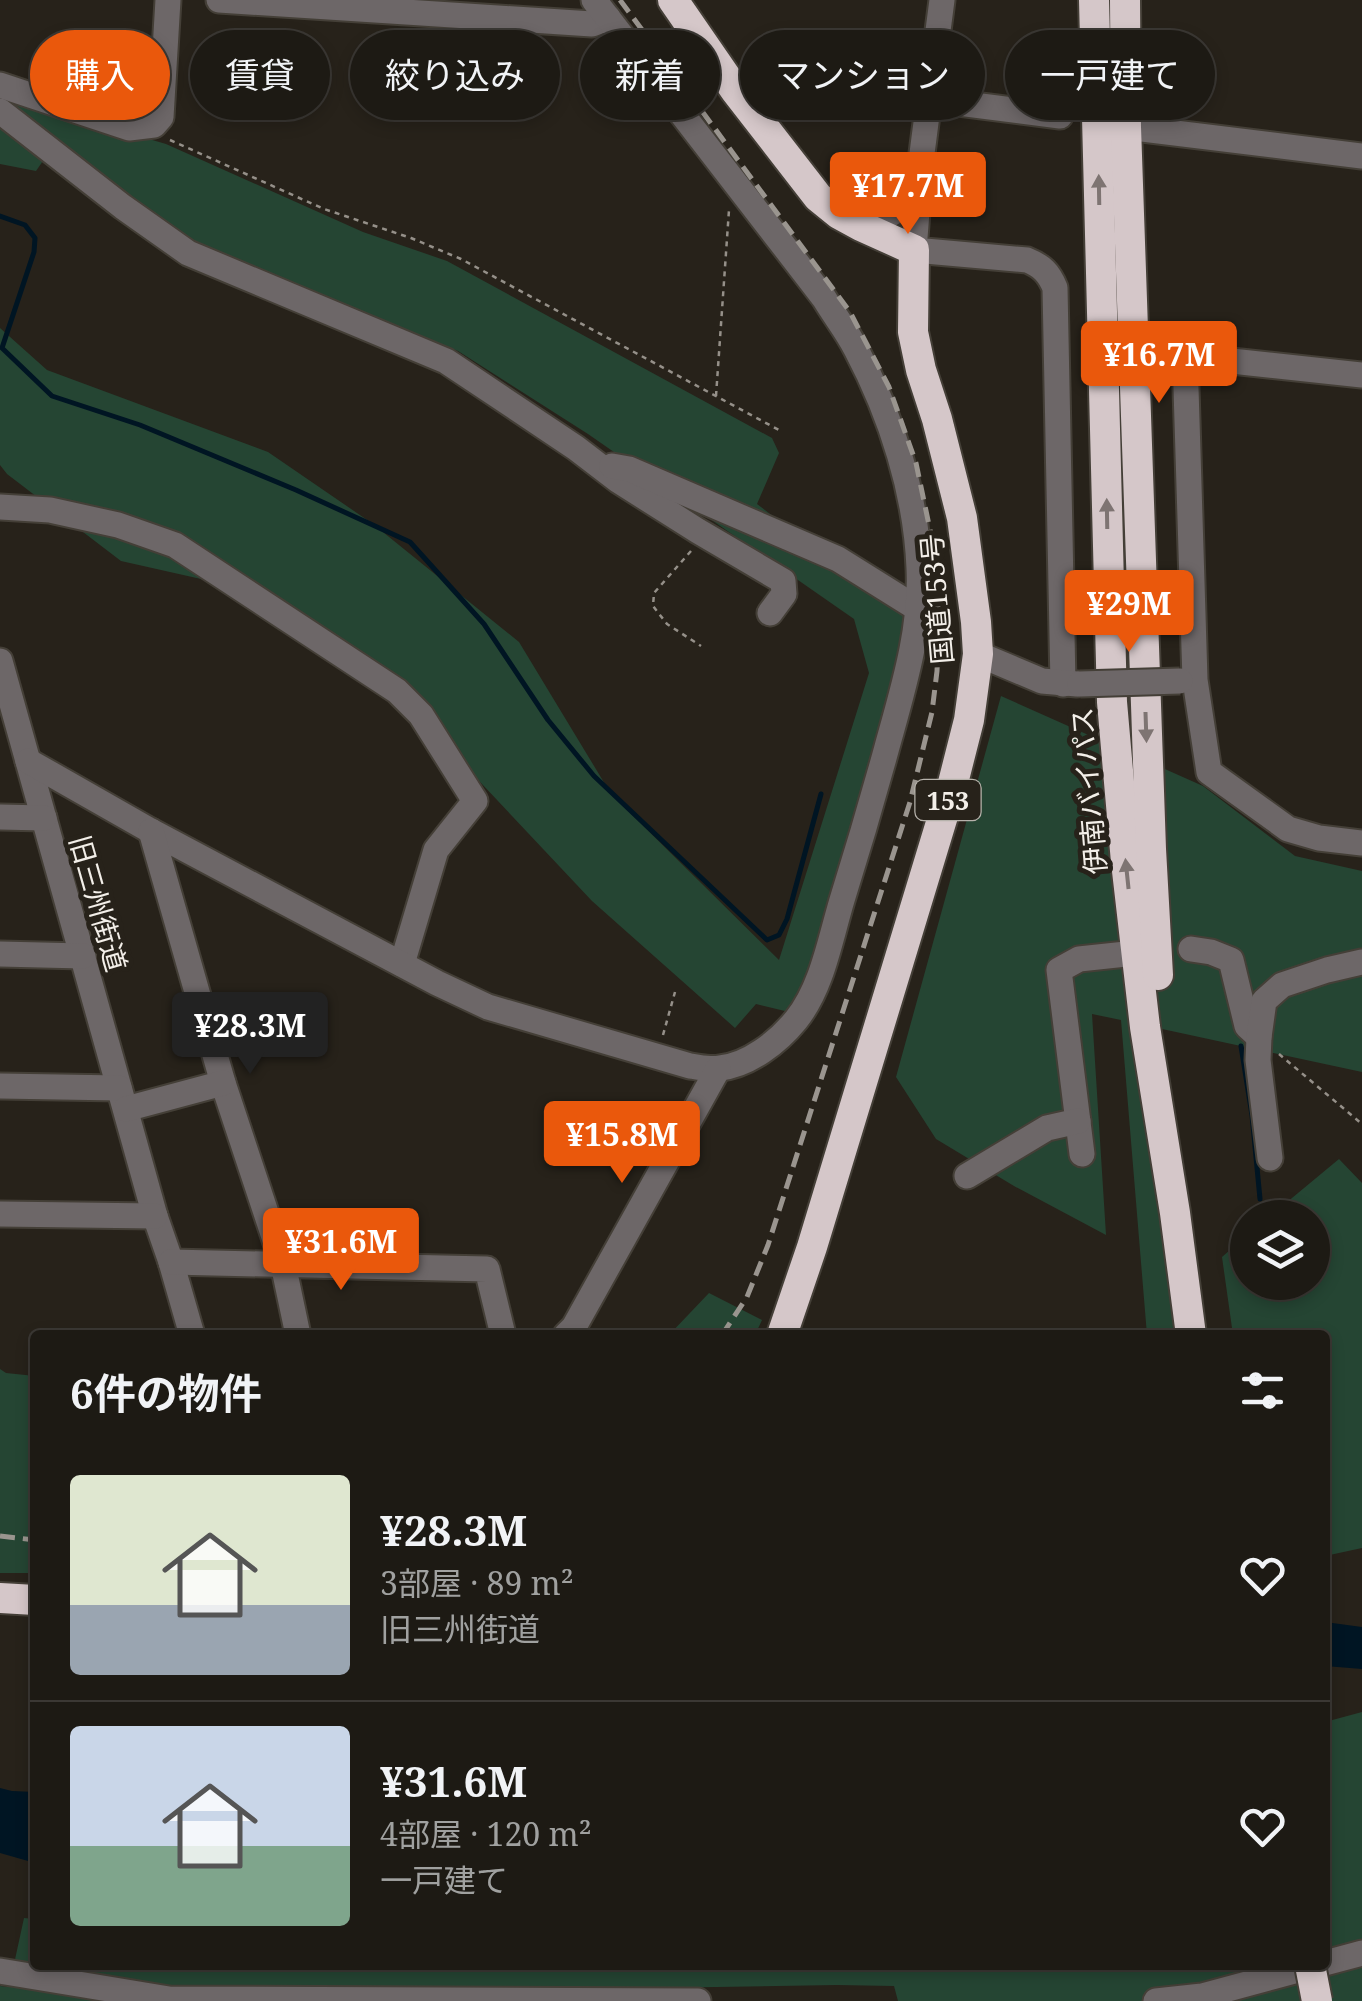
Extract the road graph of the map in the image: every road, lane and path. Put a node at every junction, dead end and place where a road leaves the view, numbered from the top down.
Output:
1 (168, 0) edge
2 (219, 0) edge
3 (673, 0) edge
4 (942, 0) edge
5 (1094, 0) edge
6 (1125, 0) edge
7 (601, 9) edge
8 (938, 30) edge
9 (0, 85) edge
10 (740, 87) edge
11 (736, 90) junction
12 (0, 112) edge
13 (926, 120) edge
14 (154, 125) junction
15 (1126, 127) junction
16 (1362, 156) edge
17 (921, 161) junction
18 (732, 178) junction
19 (839, 214) junction
20 (914, 250) junction
21 (1362, 376) edge
22 (716, 397) junction
23 (779, 430) dead end
24 (596, 463) junction
25 (0, 507) edge
26 (705, 535) junction
27 (918, 609) junction
28 (770, 614) dead end
29 (701, 646) dead end
30 (978, 654) junction
31 (0, 661) edge
32 (1187, 680) junction
33 (1071, 684) junction
34 (4, 693) edge
35 (28, 761) junction
36 (0, 817) edge
37 (44, 818) junction
38 (151, 830) junction
39 (1362, 844) edge
40 (1191, 949) dead end
41 (0, 954) edge
42 (1126, 954) dead end
43 (83, 956) junction
44 (1362, 962) edge
45 (402, 964) junction
46 (674, 992) dead end
47 (1259, 1036) junction
48 (657, 1056) junction
49 (718, 1069) junction
50 (223, 1083) junction
51 (0, 1086) edge
52 (123, 1098) junction
53 (1078, 1121) junction
54 (1362, 1124) edge
55 (1082, 1154) dead end
56 (1270, 1158) dead end
57 (967, 1176) dead end
58 (1175, 1213) junction
59 (0, 1214) edge
60 (155, 1216) junction
61 (171, 1262) junction
62 (282, 1264) junction
63 (191, 1330) edge
64 (297, 1330) edge
65 (502, 1330) edge
66 (571, 1330) edge
67 (784, 1330) edge
68 (1190, 1330) edge
69 (0, 1598) edge
70 (30, 1600) edge
71 (1362, 1953) edge
72 (1330, 1962) edge
73 (1295, 1970) edge
74 (1314, 1970) edge
75 (0, 1971) edge
76 (698, 2001) edge
77 (1156, 2001) edge
78 (1317, 2001) edge

1 - 14 street
2 - 7 street
3 - 11 highway
4 - 8 street
58 -> 5 highway, 伊南バイパス
6 - 15 highway, 伊南バイパス
7 - 18 street
9 - 14 street
10 - 11 street
11 - 19 highway
12 - 24 street
13 - 17 street
14 - 22 path
15 - 16 street
15 -> 58 highway, 伊南バイパス
17 - 19 street
17 - 20 street
18 - 22 path
18 - 27 street
19 - 20 highway
20 - 30 highway, 国道153号 / 153
20 - 33 street
21 - 32 street
22 - 23 path
24 - 26 street
24 - 27 street
25 - 45 street
26 - 28 street
26 - 29 path
27 - 49 street
30 - 33 street
30 - 67 highway, 国道153号 / 153
31 - 34 street, 旧三州街道
32 - 33 street, bridge
32 - 39 street
34 - 35 street, 旧三州街道
35 - 37 street, 旧三州街道
35 - 38 street
36 - 37 street
37 - 43 street, 旧三州街道
38 - 45 street
38 - 50 street
40 - 47 street
41 - 43 street
42 - 53 street
43 - 52 street, 旧三州街道
44 - 47 street
45 - 48 street
46 - 48 path
47 - 54 path
47 - 56 street
48 - 49 street
49 - 66 street
50 - 52 street
50 - 62 street
51 - 52 street
52 - 60 street, 旧三州街道
53 - 55 street
53 - 57 street
58 - 68 highway, 伊南バイパス
59 - 60 street
60 - 61 street, 旧三州街道
61 - 62 street
61 - 63 street, 旧三州街道
62 - 64 street
62 - 65 street
69 - 70 highway
71 - 72 street
73 - 77 street
74 - 78 highway, bridge
75 - 76 street

